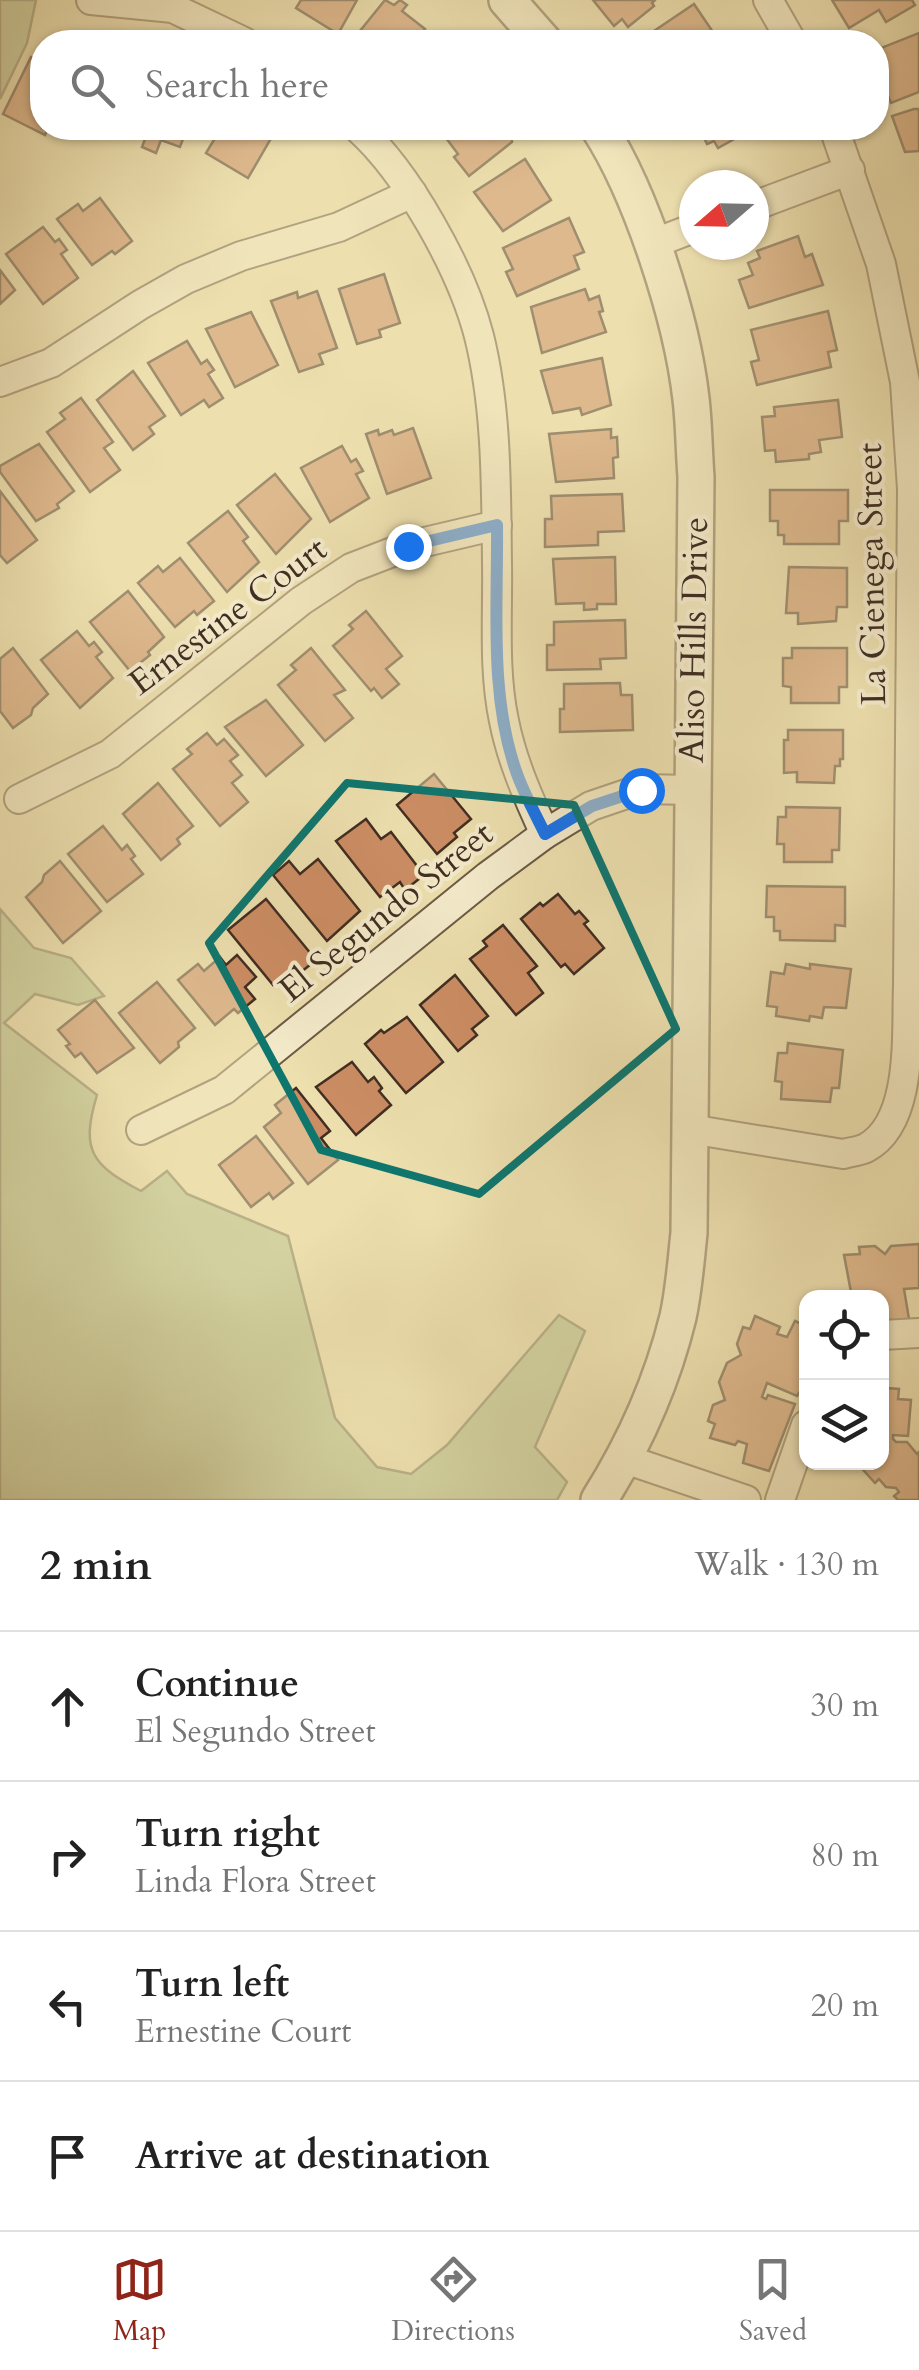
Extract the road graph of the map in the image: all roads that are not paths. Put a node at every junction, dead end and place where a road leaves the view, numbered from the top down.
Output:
1 (91, 0) edge
2 (507, 0) edge
3 (768, 0) edge
4 (219, 30) edge
5 (533, 30) edge
6 (785, 30) edge
7 (368, 140) edge
8 (607, 140) edge
9 (839, 140) edge
10 (850, 170) junction
11 (412, 193) junction
12 (769, 200) edge
13 (679, 234) edge
14 (652, 244) junction
15 (0, 382) edge
16 (497, 525) junction
17 (692, 790) junction
18 (19, 799) dead end
19 (545, 834) junction
20 (914, 985) edge
21 (690, 1129) junction
22 (141, 1130) dead end
23 (919, 1333) edge
24 (889, 1335) edge
25 (799, 1445) edge
26 (625, 1459) junction
27 (599, 1500) edge
28 (746, 1500) edge
29 (780, 1500) edge

1 - 4 street
2 - 5 street
3 - 6 street
7 - 11 street
8 - 14 street, Aliso Hills Drive
9 - 10 street, La Cienega Street
10 - 12 street
10 - 20 street, La Cienega Street
11 - 15 street
11 - 16 street
13 - 14 street
14 - 17 street, Aliso Hills Drive
16 - 18 street, Ernestine Court
16 - 19 street
17 - 19 street, El Segundo Street
17 - 21 street, Aliso Hills Drive
19 - 22 street, El Segundo Street
20 - 21 street, La Cienega Street
21 - 26 street, Aliso Hills Drive
23 - 24 street
25 - 29 street
26 - 27 street, Aliso Hills Drive
26 - 28 street

